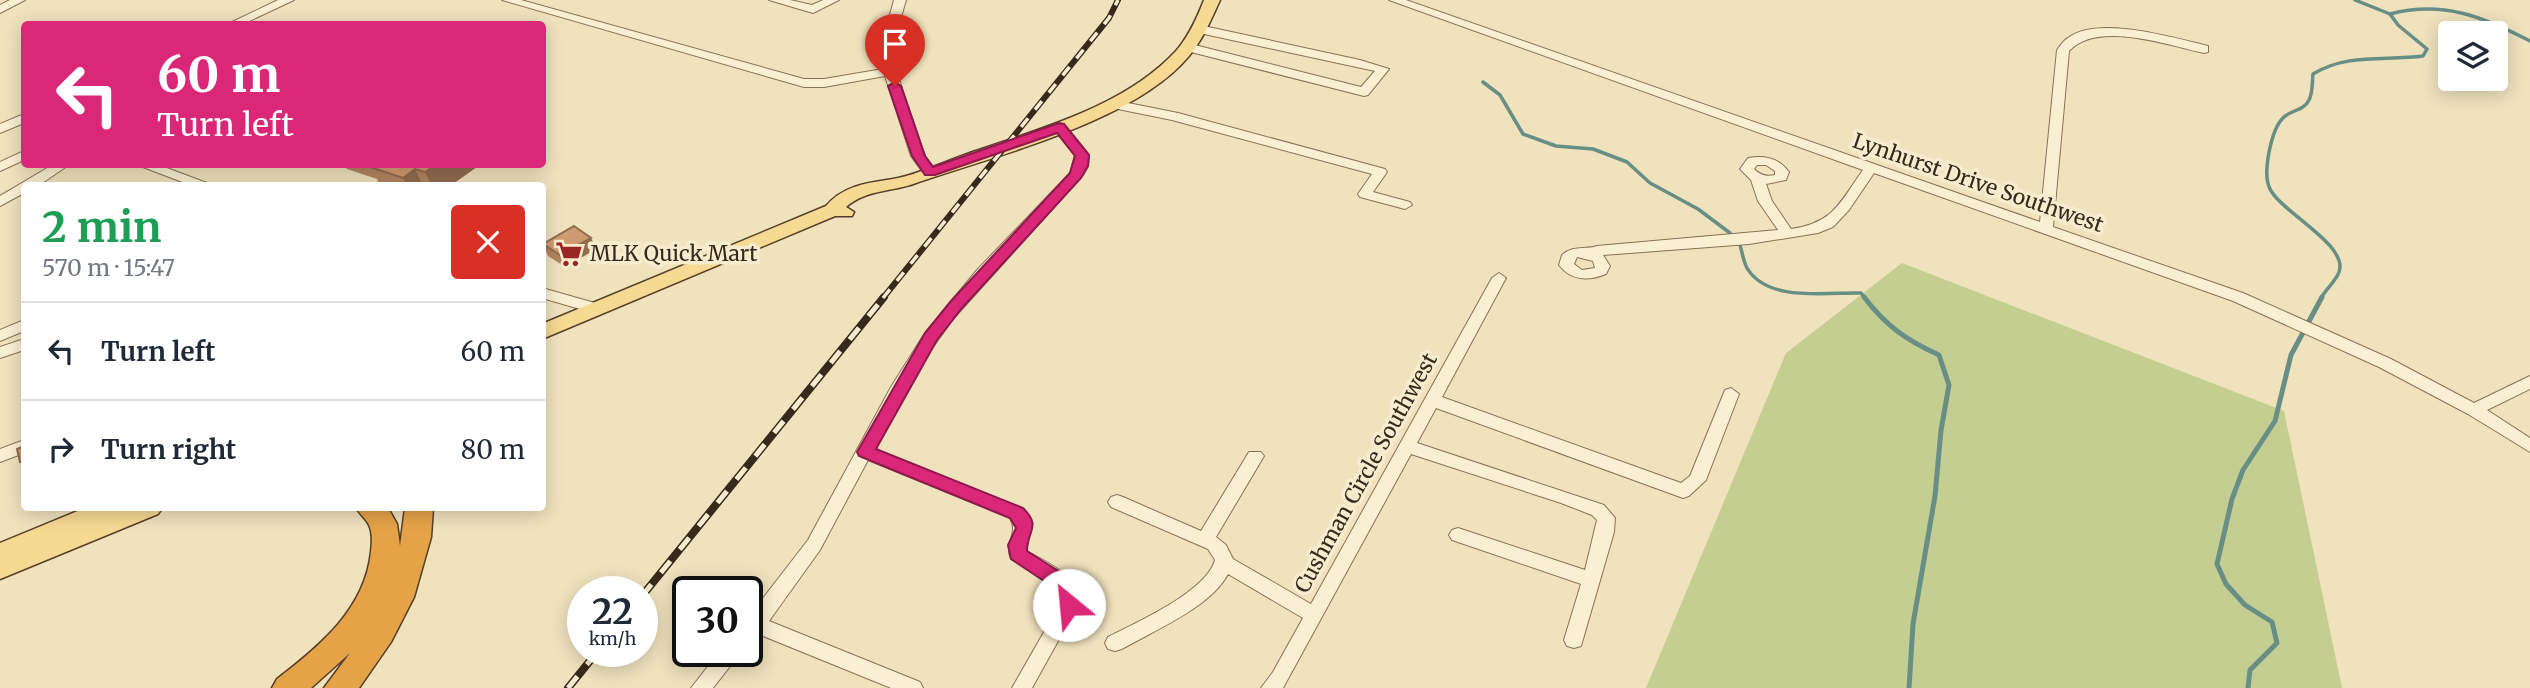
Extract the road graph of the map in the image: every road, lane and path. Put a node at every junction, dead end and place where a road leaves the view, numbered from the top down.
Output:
1 (19, 0) edge
2 (288, 0) edge
3 (508, 0) edge
4 (775, 0) edge
5 (833, 0) edge
6 (900, 0) edge
7 (1212, 0) edge
8 (1395, 0) edge
9 (0, 9) edge
10 (241, 21) edge
11 (1199, 29) junction
12 (1187, 47) junction
13 (2204, 50) dead end
14 (890, 71) junction
15 (1113, 104) junction
16 (1059, 127) junction
17 (21, 156) edge
18 (0, 167) edge
19 (57, 168) edge
20 (153, 168) edge
21 (1870, 169) junction
22 (930, 173) junction
23 (1758, 179) dead end
24 (33, 182) edge
25 (196, 182) edge
26 (21, 189) edge
27 (5, 199) edge
28 (1405, 205) dead end
29 (2045, 229) junction
30 (1787, 233) junction
31 (1592, 254) dead end
32 (1499, 278) dead end
33 (546, 294) edge
34 (597, 309) junction
35 (21, 326) edge
36 (546, 330) edge
37 (0, 337) edge
38 (21, 345) edge
39 (0, 353) edge
40 (2530, 382) edge
41 (1731, 394) dead end
42 (1432, 400) junction
43 (2474, 410) junction
44 (1407, 446) junction
45 (2530, 446) edge
46 (21, 447) edge
47 (865, 452) junction
48 (0, 456) edge
49 (1255, 456) dead end
50 (1117, 502) dead end
51 (101, 511) edge
52 (143, 511) edge
53 (384, 511) edge
54 (384, 511) edge
55 (419, 511) edge
56 (1458, 535) dead end
57 (1205, 540) junction
58 (0, 553) edge
59 (1224, 563) junction
60 (406, 567) junction
61 (0, 569) edge
62 (1592, 580) junction
63 (763, 614) edge
64 (1314, 615) junction
65 (763, 633) edge
66 (1574, 640) dead end
67 (1115, 643) dead end
68 (719, 667) edge
69 (288, 688) edge
70 (340, 688) edge
71 (701, 688) edge
72 (913, 688) edge
73 (1022, 688) edge
74 (1271, 688) edge

1 - 9 street
2 - 10 street
3 - 14 street
4 - 5 street
6 - 14 street
7 - 11 main road
8 - 21 street, Lynhurst Drive Southwest
11 - 12 main road
11 - 12 street
12 - 15 main road
13 - 29 street
14 - 22 street
15 - 16 main road
15 - 28 street
16 - 22 main road
16 - 47 street
17 - 18 street
19 - 24 street
20 - 25 street
21 - 29 street, Lynhurst Drive Southwest
21 - 30 street
22 - 34 main road
23 - 30 street
26 - 27 street
29 - 43 street, Lynhurst Drive Southwest
30 - 31 street
32 - 42 street, Cushman Circle Southwest
33 - 34 street
34 - 36 main road
35 - 37 street
38 - 39 street
40 - 43 street
41 - 42 street
42 - 44 street, Cushman Circle Southwest
43 - 45 street, Lynhurst Drive Southwest
44 - 62 street
44 - 64 street, Cushman Circle Southwest
46 - 48 street
47 - 63 street
47 - 73 street
49 - 57 street
50 - 57 street
51 - 58 main road
52 - 61 main road
53 - 60 highway
54 - 69 highway
55 - 60 highway
56 - 62 street
57 - 59 street
59 - 64 street
59 - 67 street
60 - 70 highway
62 - 66 street
64 - 74 street, Cushman Circle Southwest
65 - 72 street
68 - 71 street

